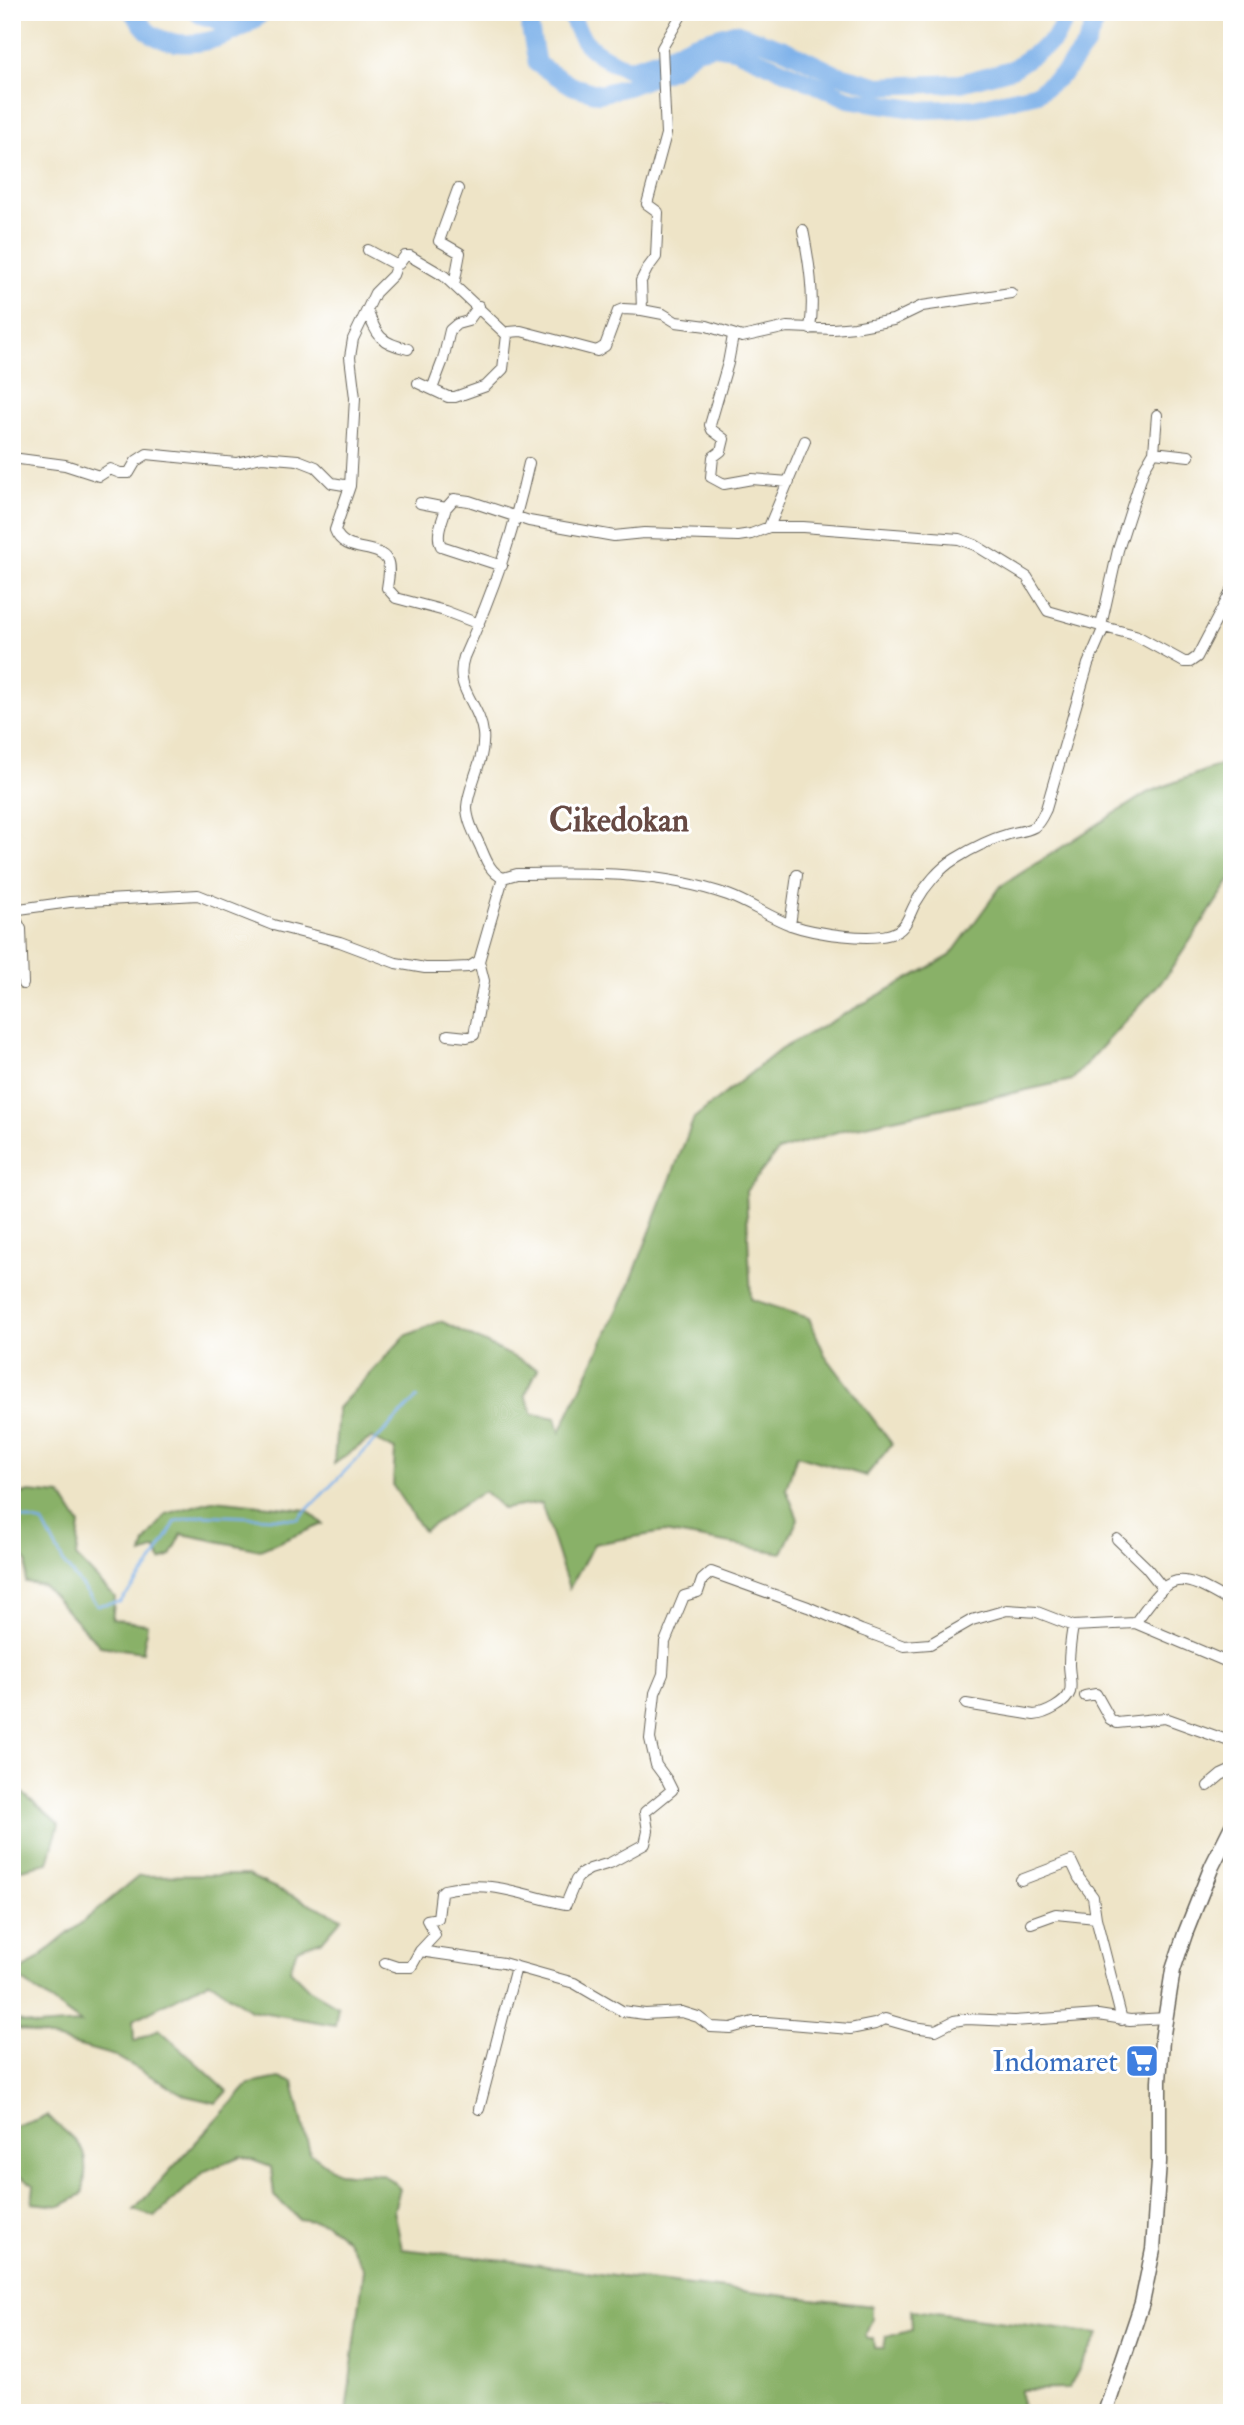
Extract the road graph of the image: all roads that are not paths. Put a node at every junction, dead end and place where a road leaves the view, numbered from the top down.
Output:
1 (683, 12) edge
2 (458, 188) dead end
3 (803, 230) dead end
4 (368, 250) dead end
5 (397, 264) junction
6 (454, 285) junction
7 (1011, 293) dead end
8 (479, 306) junction
9 (367, 310) junction
10 (642, 310) junction
11 (810, 329) junction
12 (507, 335) junction
13 (733, 336) junction
14 (408, 349) dead end
15 (418, 383) dead end
16 (432, 389) junction
17 (1157, 415) dead end
18 (805, 441) dead end
19 (1154, 453) junction
20 (1189, 456) dead end
21 (12, 458) edge
22 (529, 463) dead end
23 (789, 482) junction
24 (350, 486) junction
25 (420, 503) dead end
26 (446, 508) junction
27 (517, 517) junction
28 (769, 527) junction
29 (502, 566) junction
30 (1232, 590) edge
31 (479, 624) junction
32 (1103, 626) junction
33 (797, 875) dead end
34 (503, 878) junction
35 (12, 911) edge
36 (790, 925) junction
37 (479, 961) junction
38 (23, 984) dead end
39 (448, 1035) dead end
40 (1117, 1539) dead end
41 (1163, 1587) junction
42 (1232, 1602) edge
43 (1135, 1623) junction
44 (1073, 1626) junction
45 (1232, 1664) edge
46 (1085, 1696) dead end
47 (966, 1704) dead end
48 (1232, 1742) edge
49 (1232, 1770) edge
50 (1208, 1786) dead end
51 (1231, 1830) edge
52 (1021, 1880) dead end
53 (1097, 1917) junction
54 (1031, 1923) dead end
55 (420, 1951) junction
56 (385, 1963) dead end
57 (516, 1967) junction
58 (1166, 2018) junction
59 (1122, 2020) junction
60 (479, 2109) dead end
61 (1105, 2413) edge

1 - 10 street
2 - 6 street
3 - 11 street
4 - 5 street
5 - 6 street
5 - 9 street
6 - 8 street
7 - 11 street
8 - 12 street
8 - 16 street
9 - 14 street
9 - 24 street
10 - 12 street
10 - 13 street
11 - 13 street
12 - 16 street
13 - 23 street
15 - 16 street
17 - 19 street
18 - 23 street
19 - 20 street
19 - 32 street
21 - 24 street
22 - 27 street
23 - 28 street
24 - 31 street
25 - 26 street
26 - 27 street
26 - 29 street
27 - 28 street
27 - 29 street
28 - 32 street
29 - 31 street
30 - 32 street
31 - 34 street
32 - 36 street
33 - 36 street
34 - 36 street
34 - 37 street
35 - 37 street
35 - 38 street
37 - 39 street
40 - 41 street
41 - 42 street
41 - 43 street
43 - 44 street
43 - 45 street
44 - 47 street
44 - 55 street
46 - 48 street
49 - 50 street
51 - 58 main road
52 - 53 street
53 - 54 street
53 - 59 street
55 - 56 street
55 - 57 street
57 - 59 street
57 - 60 street
58 - 59 street
58 - 61 main road

